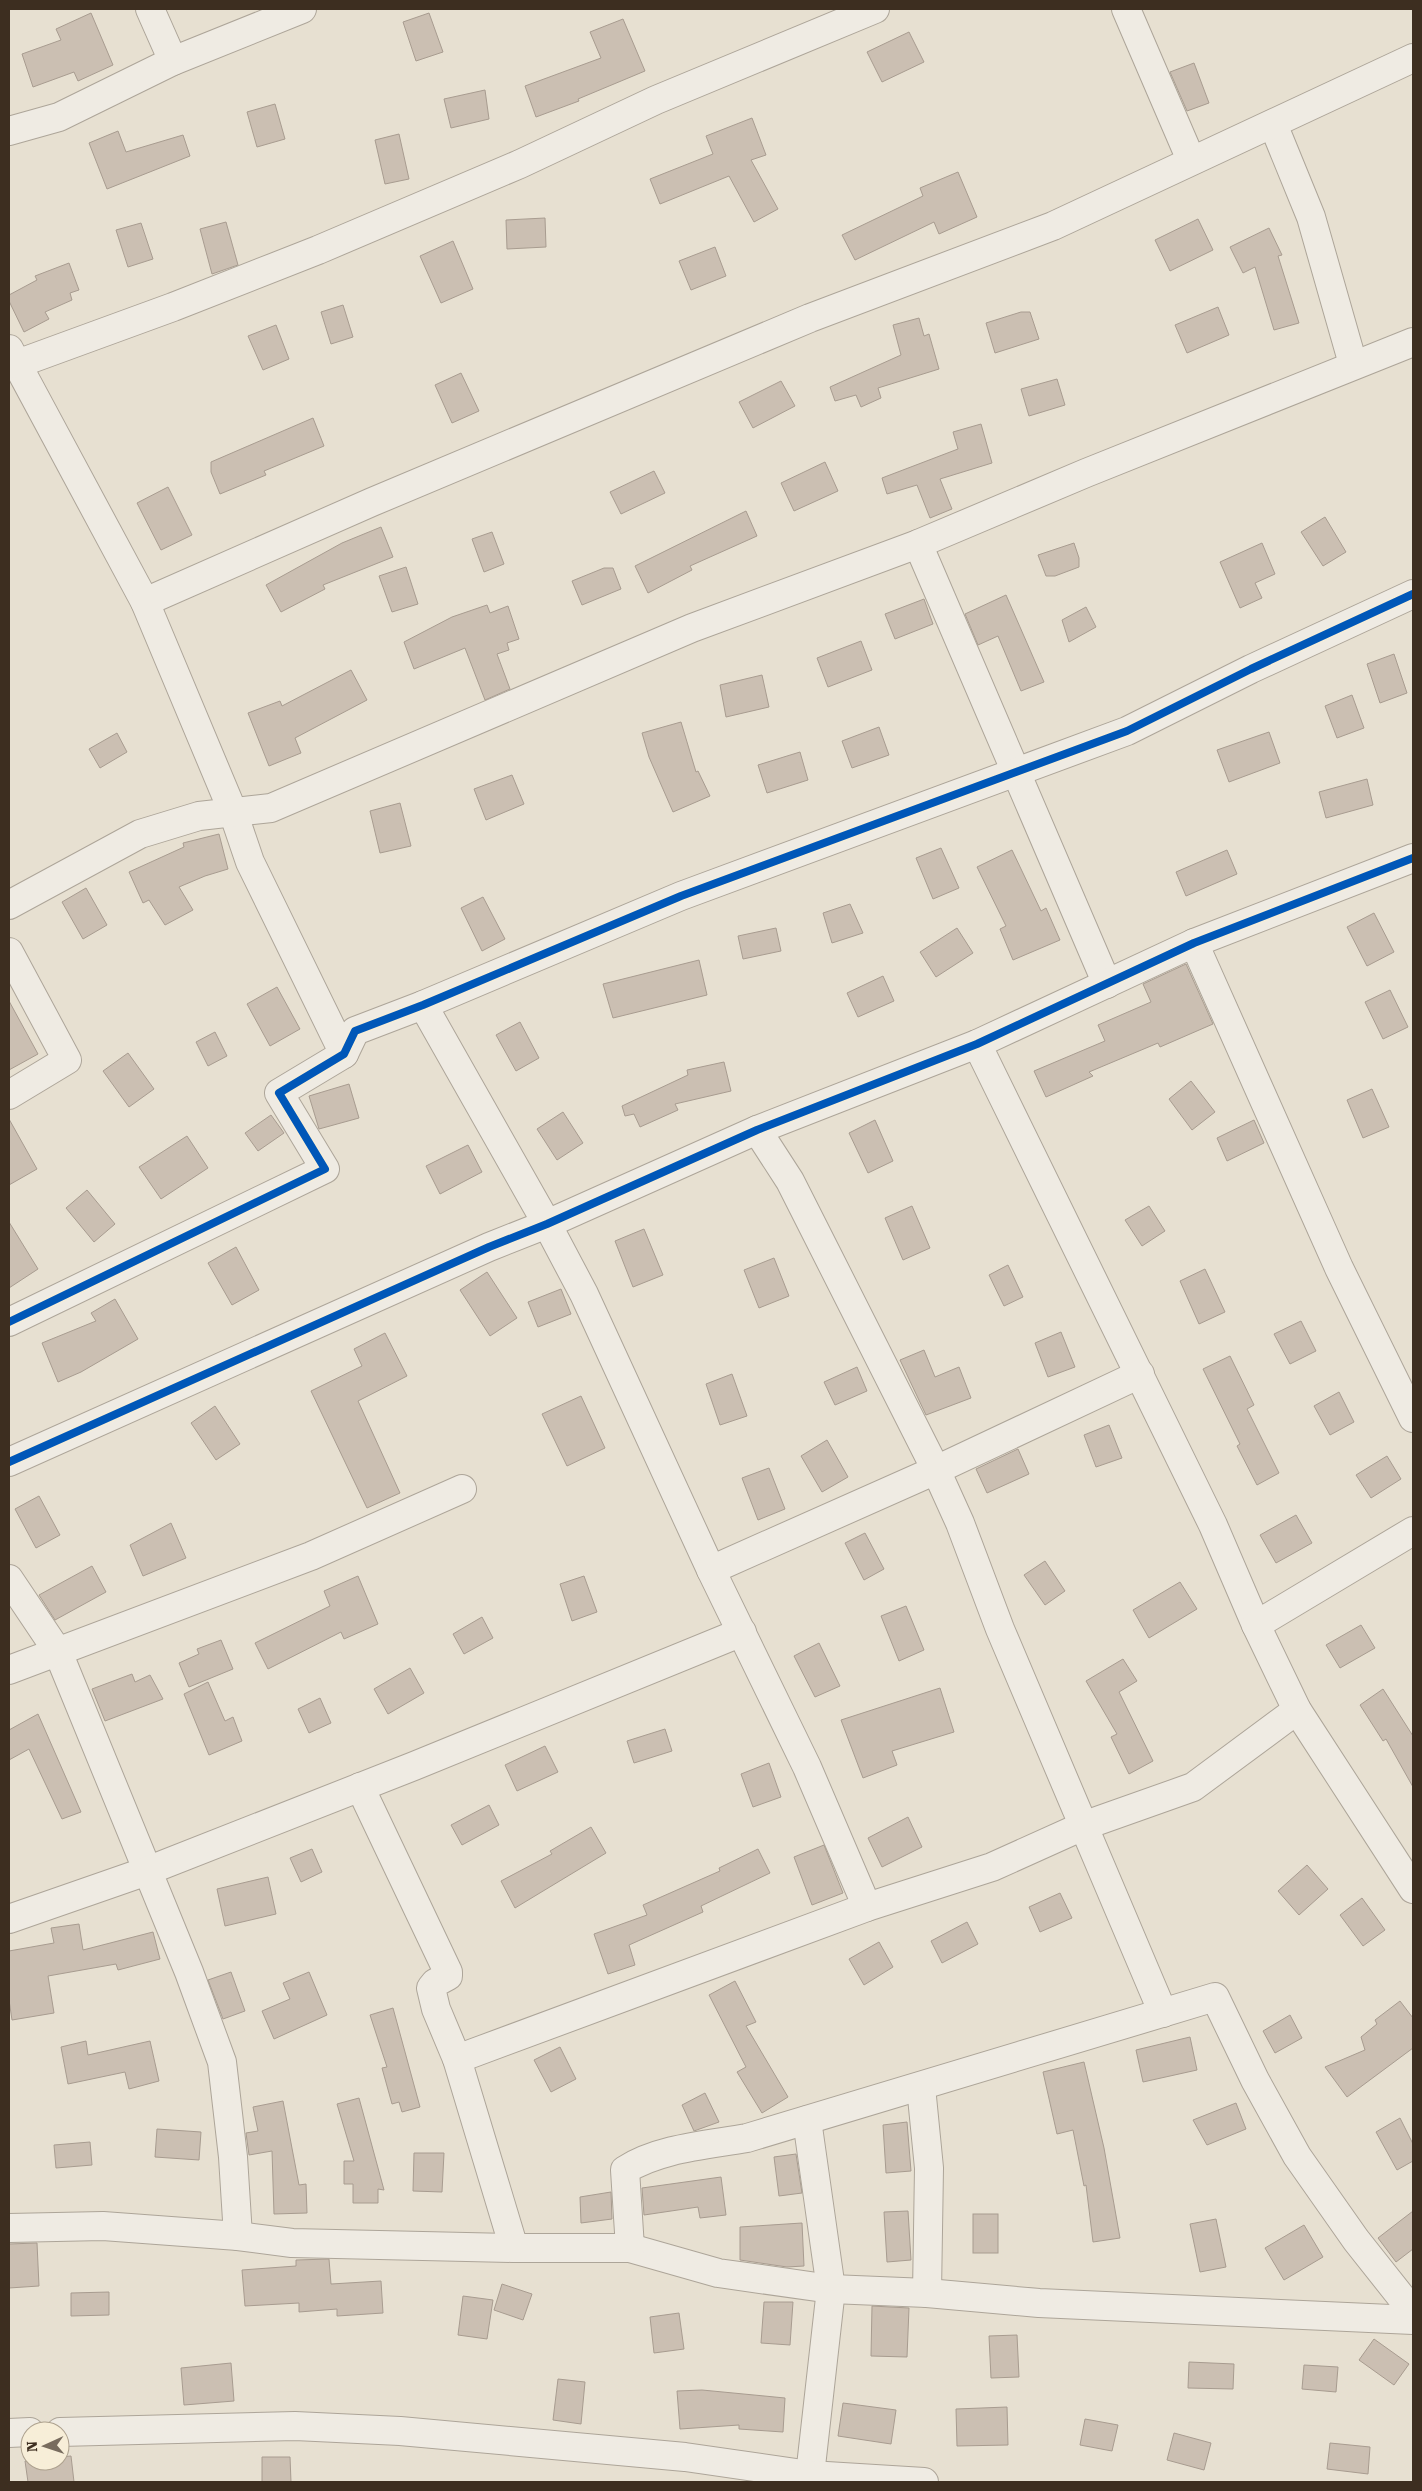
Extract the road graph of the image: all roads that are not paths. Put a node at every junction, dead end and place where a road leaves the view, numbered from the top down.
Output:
1 (150, 9) edge
2 (302, 9) edge
3 (875, 9) edge
4 (1126, 9) edge
5 (1413, 58) edge
6 (173, 61) junction
7 (1273, 124) junction
8 (9, 131) edge
9 (1191, 160) junction
10 (1413, 342) edge
11 (13, 356) edge
12 (1353, 364) junction
13 (918, 544) junction
14 (1413, 594) edge
15 (145, 602) junction
16 (1017, 770) junction
17 (233, 812) junction
18 (1413, 858) edge
19 (9, 905) edge
20 (1194, 943) junction
21 (9, 952) edge
22 (1107, 984) junction
23 (423, 1005) junction
24 (977, 1044) junction
25 (344, 1054) junction
26 (9, 1095) edge
27 (757, 1130) junction
28 (548, 1224) junction
29 (9, 1322) edge
30 (1140, 1374) junction
31 (1413, 1418) edge
32 (9, 1462) edge
33 (936, 1470) junction
34 (462, 1489) dead end
35 (1413, 1531) edge
36 (710, 1570) junction
37 (9, 1579) edge
38 (1256, 1625) junction
39 (742, 1632) junction
40 (58, 1652) junction
41 (9, 1670) edge
42 (1297, 1710) junction
43 (360, 1787) junction
44 (1083, 1826) junction
45 (147, 1871) junction
46 (1413, 1889) edge
47 (868, 1907) junction
48 (9, 1919) edge
49 (1163, 2013) junction
50 (457, 2059) junction
51 (922, 2087) junction
52 (807, 2120) junction
53 (9, 2228) edge
54 (238, 2236) junction
55 (514, 2248) junction
56 (630, 2248) junction
57 (831, 2289) junction
58 (928, 2293) junction
59 (1413, 2319) edge
60 (70, 2432) edge
61 (810, 2475) junction
62 (924, 2482) edge

1 - 6 street
2 - 6 street
3 - 11 street
4 - 9 street
5 - 7 street
6 - 8 street
7 - 9 street
7 - 12 street
9 - 15 street
10 - 12 street
11 - 15 street
12 - 13 street
13 - 16 street
13 - 17 street
14 - 16 street
15 - 17 street
16 - 22 street
16 - 23 street
17 - 19 street
17 - 25 street
18 - 20 street
20 - 22 street
20 - 31 street
21 - 26 street
22 - 24 street
23 - 25 street
23 - 28 street
24 - 27 street
24 - 30 street
25 - 29 street
27 - 28 street
27 - 33 street
28 - 32 street
28 - 36 street
30 - 33 street
30 - 38 street
33 - 36 street
33 - 44 street
34 - 40 street
35 - 38 street
36 - 39 street
37 - 40 street
38 - 42 street
39 - 43 street
39 - 47 street
40 - 41 street
40 - 45 street
42 - 44 street
42 - 46 street
43 - 45 street
43 - 50 street
44 - 47 street
44 - 49 street
45 - 48 street
45 - 54 street
47 - 50 street
49 - 51 street
49 - 59 street
50 - 55 street
51 - 52 street
51 - 58 street
52 - 56 street
52 - 57 street
53 - 54 street
54 - 55 street
55 - 56 street
56 - 57 street
57 - 58 street
57 - 61 street
58 - 59 street
60 - 61 street
61 - 62 street

